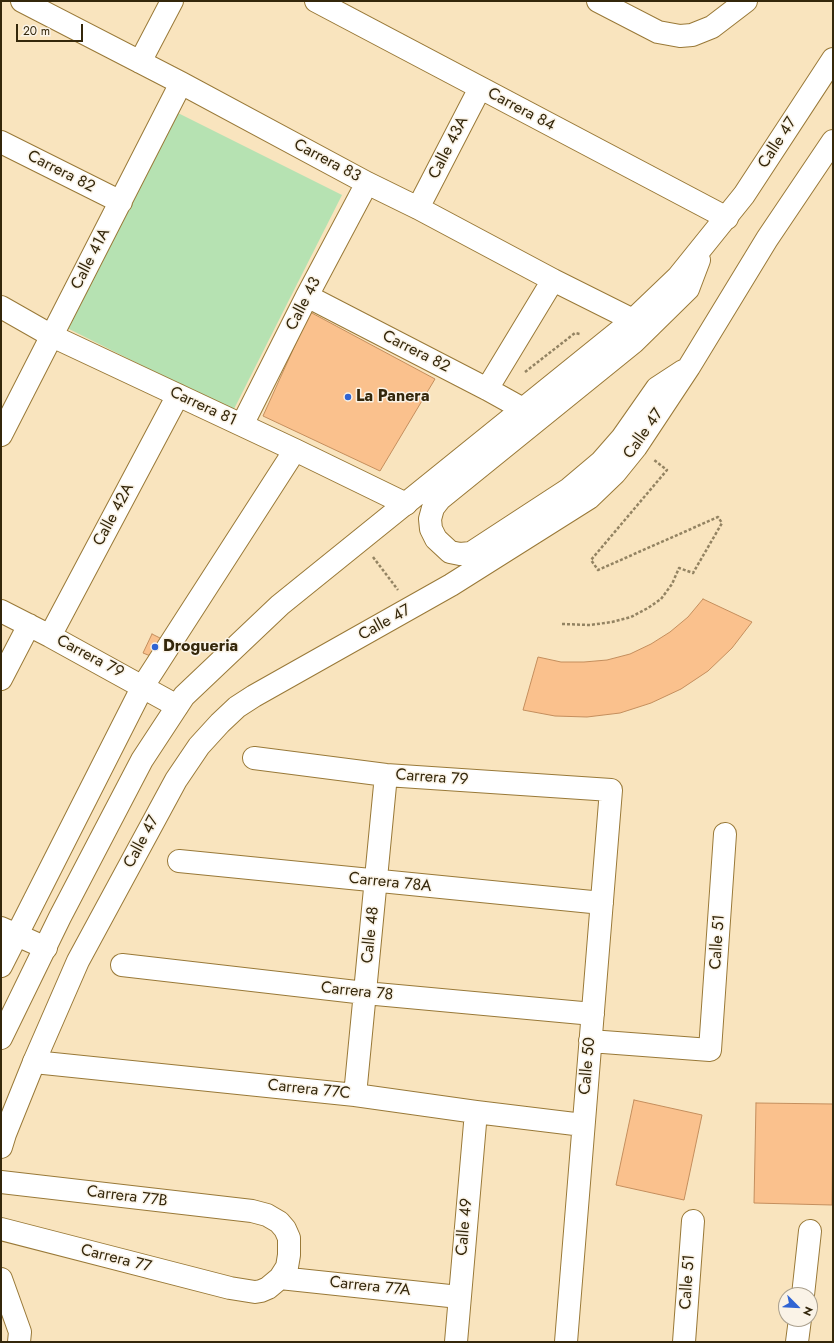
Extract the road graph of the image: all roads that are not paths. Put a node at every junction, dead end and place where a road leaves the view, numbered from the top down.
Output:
1 (22, 1) edge
2 (172, 1) edge
3 (316, 1) edge
4 (598, 1) edge
5 (746, 1) edge
6 (833, 60) edge
7 (140, 62) junction
8 (181, 83) junction
9 (480, 88) junction
10 (833, 141) edge
11 (1, 142) edge
12 (367, 183) junction
13 (120, 202) junction
14 (418, 208) junction
15 (727, 218) junction
16 (707, 241) junction
17 (553, 280) junction
18 (308, 296) junction
19 (1, 308) edge
20 (633, 320) junction
21 (52, 336) junction
22 (689, 367) junction
23 (486, 389) junction
24 (178, 395) junction
25 (515, 405) junction
26 (242, 425) junction
27 (1, 435) edge
28 (295, 450) junction
29 (406, 504) junction
30 (1, 611) edge
31 (28, 625) junction
32 (50, 636) junction
33 (1, 679) edge
34 (143, 686) junction
35 (177, 706) junction
36 (254, 758) dead end
37 (386, 775) junction
38 (611, 790) joint
39 (726, 834) dead end
40 (179, 861) dead end
41 (376, 881) junction
42 (602, 903) junction
43 (9, 932) edge
44 (46, 948) junction
45 (122, 965) dead end
46 (1, 966) edge
47 (365, 993) junction
48 (593, 1014) junction
49 (1, 1038) edge
50 (590, 1041) junction
51 (34, 1062) junction
52 (355, 1095) junction
53 (476, 1112) junction
54 (583, 1125) junction
55 (1, 1147) edge
56 (1, 1182) edge
57 (693, 1221) dead end
58 (1, 1229) edge
59 (810, 1231) dead end
60 (280, 1278) junction
61 (1, 1279) edge
62 (804, 1287) edge
63 (459, 1297) junction
64 (799, 1327) edge
65 (18, 1342) edge
66 (456, 1342) edge
67 (566, 1342) edge
68 (684, 1342) edge
69 (797, 1342) edge

1 - 7 street, Carrera 83
2 - 7 street
3 - 9 street, Carrera 84
4 - 5 street
6 - 15 street, Calle 47
7 - 8 street, Carrera 83
8 - 12 street, Carrera 83
8 - 13 street, Calle 41A
9 - 14 street, Calle 43A
9 - 15 street, Carrera 84
10 - 22 street, Calle 47
11 - 13 street, Carrera 82
12 - 14 street, Carrera 83
12 - 18 street, Calle 43
13 - 21 street, Calle 41A
14 - 17 street, Carrera 83
15 - 16 street, Calle 47
16 - 20 street, Calle 47
16 - 22 street
17 - 20 street, Carrera 83
17 - 23 street
18 - 23 street, Carrera 82
18 - 26 street, Calle 43
19 - 21 street, Carrera 81
20 - 25 street, Calle 47
21 - 24 street, Carrera 81
21 - 27 street, Calle 41A
22 - 51 street, Calle 47
23 - 25 street, Carrera 82
24 - 26 street, Carrera 81
24 - 32 street, Calle 42A
25 - 29 street, Calle 47
26 - 28 street, Carrera 81
28 - 29 street, Carrera 81
28 - 34 street
29 - 35 street, Calle 47
30 - 31 street, Carrera 79
31 - 32 street, Carrera 79
31 - 33 street
32 - 34 street, Carrera 79
34 - 35 street, Carrera 79
34 - 43 street
35 - 44 street, Calle 47
36 - 37 street, Carrera 79
37 - 38 street, Carrera 79
37 - 41 street, Calle 48
38 - 42 street, Calle 50
39 - 50 street, Calle 51
40 - 41 street, Carrera 78A
41 - 42 street, Carrera 78A
41 - 47 street, Calle 48
42 - 48 street, Calle 50
43 - 44 street
43 - 46 street
44 - 49 street, Calle 47
45 - 47 street, Carrera 78
47 - 48 street, Carrera 78
47 - 52 street, Calle 48
48 - 50 street, Calle 50
50 - 54 street, Calle 50
51 - 52 street, Carrera 77C
51 - 55 street, Calle 47
52 - 53 street, Carrera 77C
53 - 54 street, Carrera 77C
53 - 63 street, Calle 49
54 - 67 street, Calle 50
56 - 60 street, Carrera 77B
57 - 68 street, Calle 51
58 - 60 street, Carrera 77
59 - 62 street
60 - 63 street, Carrera 77A
61 - 65 street
63 - 66 street, Calle 49
64 - 69 street

